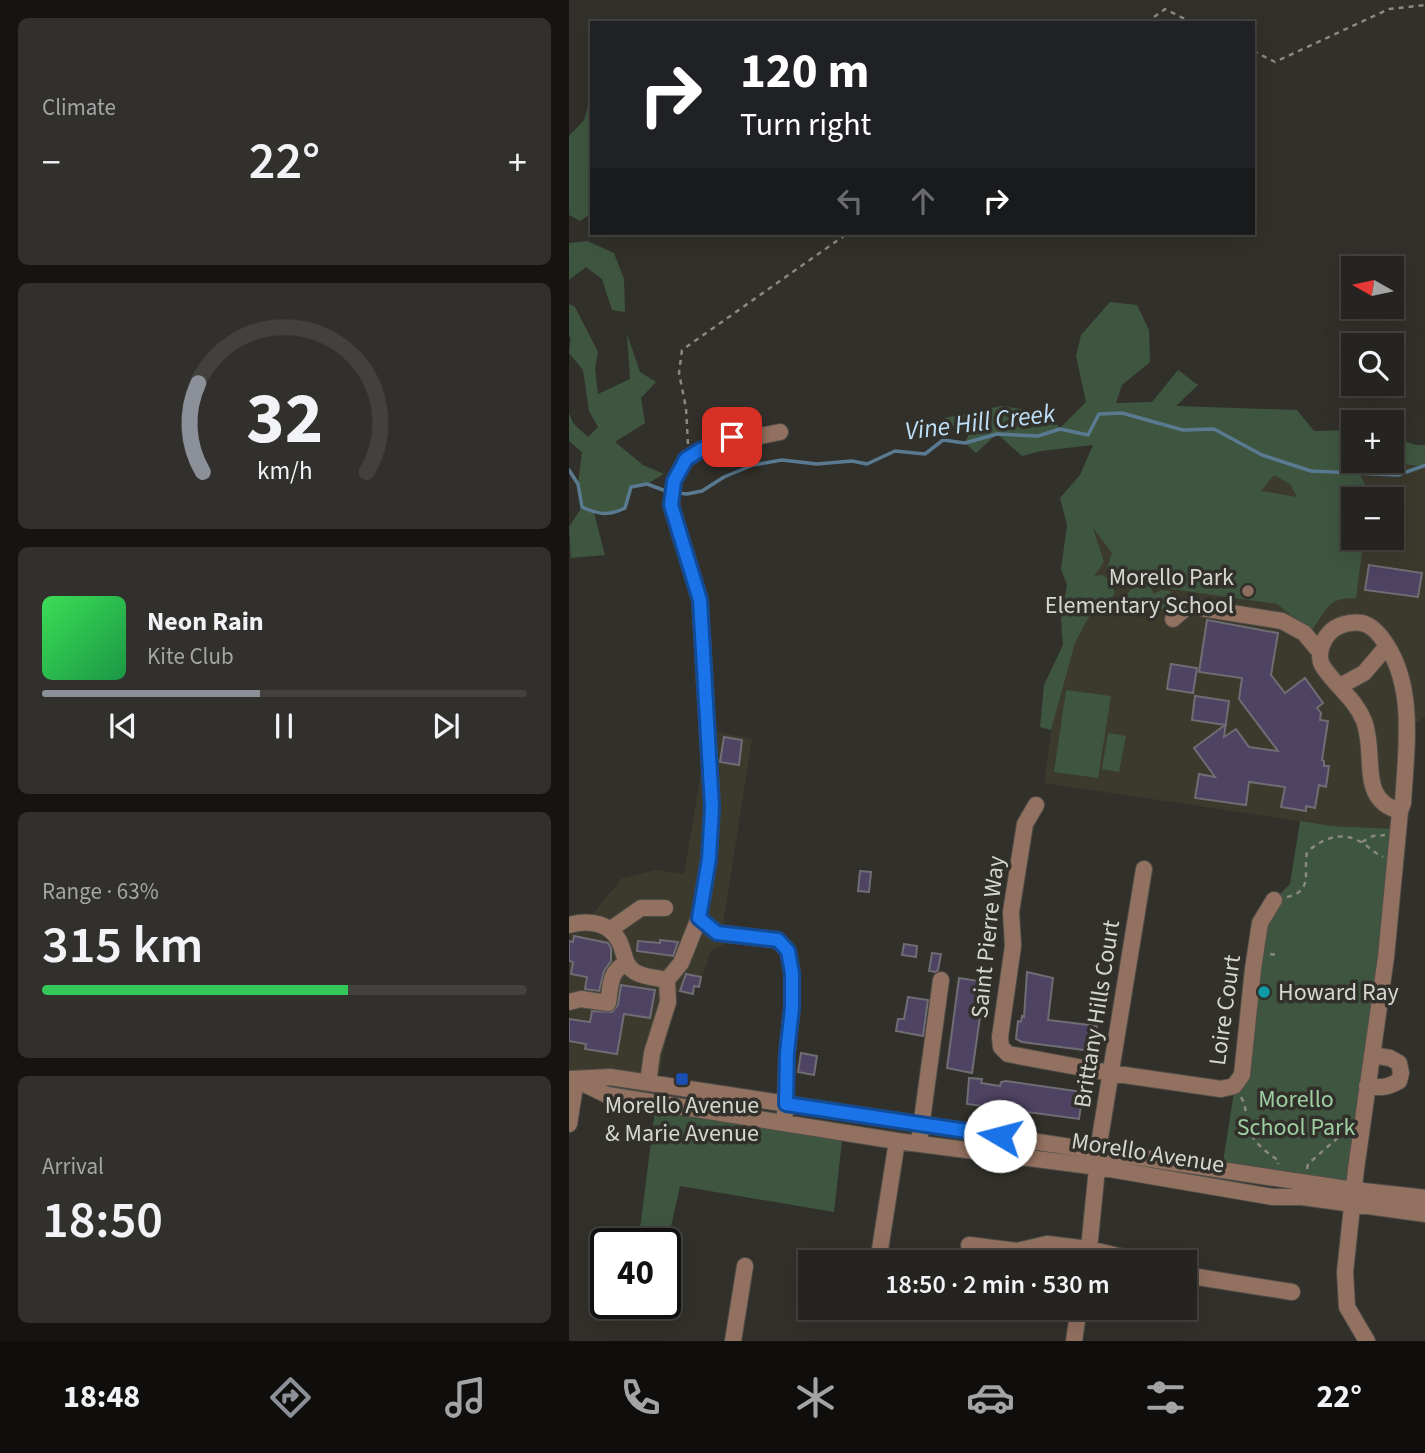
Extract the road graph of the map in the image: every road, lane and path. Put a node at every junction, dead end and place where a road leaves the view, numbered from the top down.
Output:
1 (1425, 5) edge
2 (1149, 21) edge
3 (1189, 21) edge
4 (1255, 52) edge
5 (845, 235) edge
6 (780, 432) dead end
7 (688, 457) junction
8 (1173, 619) dead end
9 (1387, 646) junction
10 (1320, 652) junction
11 (1340, 686) junction
12 (1036, 805) dead end
13 (1400, 811) junction
14 (1397, 837) junction
15 (1362, 842) junction
16 (1395, 859) junction
17 (1144, 869) dead end
18 (1274, 900) joint
19 (665, 908) dead end
20 (699, 918) junction
21 (569, 925) edge
22 (611, 929) junction
23 (626, 963) junction
24 (667, 980) junction
25 (941, 980) dead end
26 (569, 1002) edge
27 (1372, 1055) junction
28 (1110, 1073) junction
29 (573, 1079) edge
30 (648, 1083) junction
31 (1235, 1086) junction
32 (1367, 1086) junction
33 (786, 1104) junction
34 (784, 1123) junction
35 (569, 1124) edge
36 (921, 1124) junction
37 (1360, 1137) junction
38 (897, 1141) junction
39 (918, 1144) junction
40 (1098, 1159) junction
41 (1276, 1177) junction
42 (1305, 1182) junction
43 (1353, 1197) junction
44 (1425, 1198) edge
45 (1425, 1214) edge
46 (969, 1245) dead end
47 (880, 1250) edge
48 (1009, 1250) edge
49 (1021, 1250) edge
50 (1069, 1250) edge
51 (1089, 1250) edge
52 (745, 1266) dead end
53 (1197, 1277) edge
54 (1292, 1292) dead end
55 (1077, 1320) edge
56 (733, 1341) edge
57 (1074, 1341) edge
58 (1367, 1341) edge

1 - 4 path
2 - 3 path
5 - 7 path
6 - 7 street
7 - 20 street
8 - 10 street
9 - 10 street
9 - 11 street
9 - 13 street
10 - 11 street
11 - 13 street
12 - 28 street, Saint Pierre Way
13 - 14 street
14 - 15 path
14 - 16 street
15 - 16 path
15 - 18 path
16 - 27 street
17 - 28 street, Brittany Hills Court
18 - 31 street, Loire Court
19 - 22 street
20 - 24 street
20 - 33 street
21 - 22 street
22 - 23 street
23 - 24 street
23 - 26 street
24 - 30 street
25 - 36 street
27 - 32 street
27 - 32 street
28 - 31 street, Loire Court
28 - 40 street, Brittany Hills Court
29 - 30 street, Morello Avenue
29 - 34 street, Morello Avenue
29 - 35 street
30 - 33 street, Morello Avenue
31 - 41 path
32 - 37 street
33 - 34 street
33 - 36 street, Morello Avenue
34 - 38 street, Morello Avenue
36 - 39 street
36 - 40 street, Morello Avenue
37 - 42 path
37 - 43 street
38 - 39 street, Morello Avenue
38 - 47 street
39 - 40 street, Morello Avenue
40 - 41 street, Morello Avenue
40 - 43 street, Morello Avenue
40 - 51 street, Brittany Hills Court
41 - 42 street, Morello Avenue
42 - 43 street, Morello Avenue
43 - 44 street, Morello Avenue
43 - 45 street, Morello Avenue
43 - 58 street
46 - 48 street
49 - 50 street
52 - 56 street
53 - 54 street
55 - 57 street

